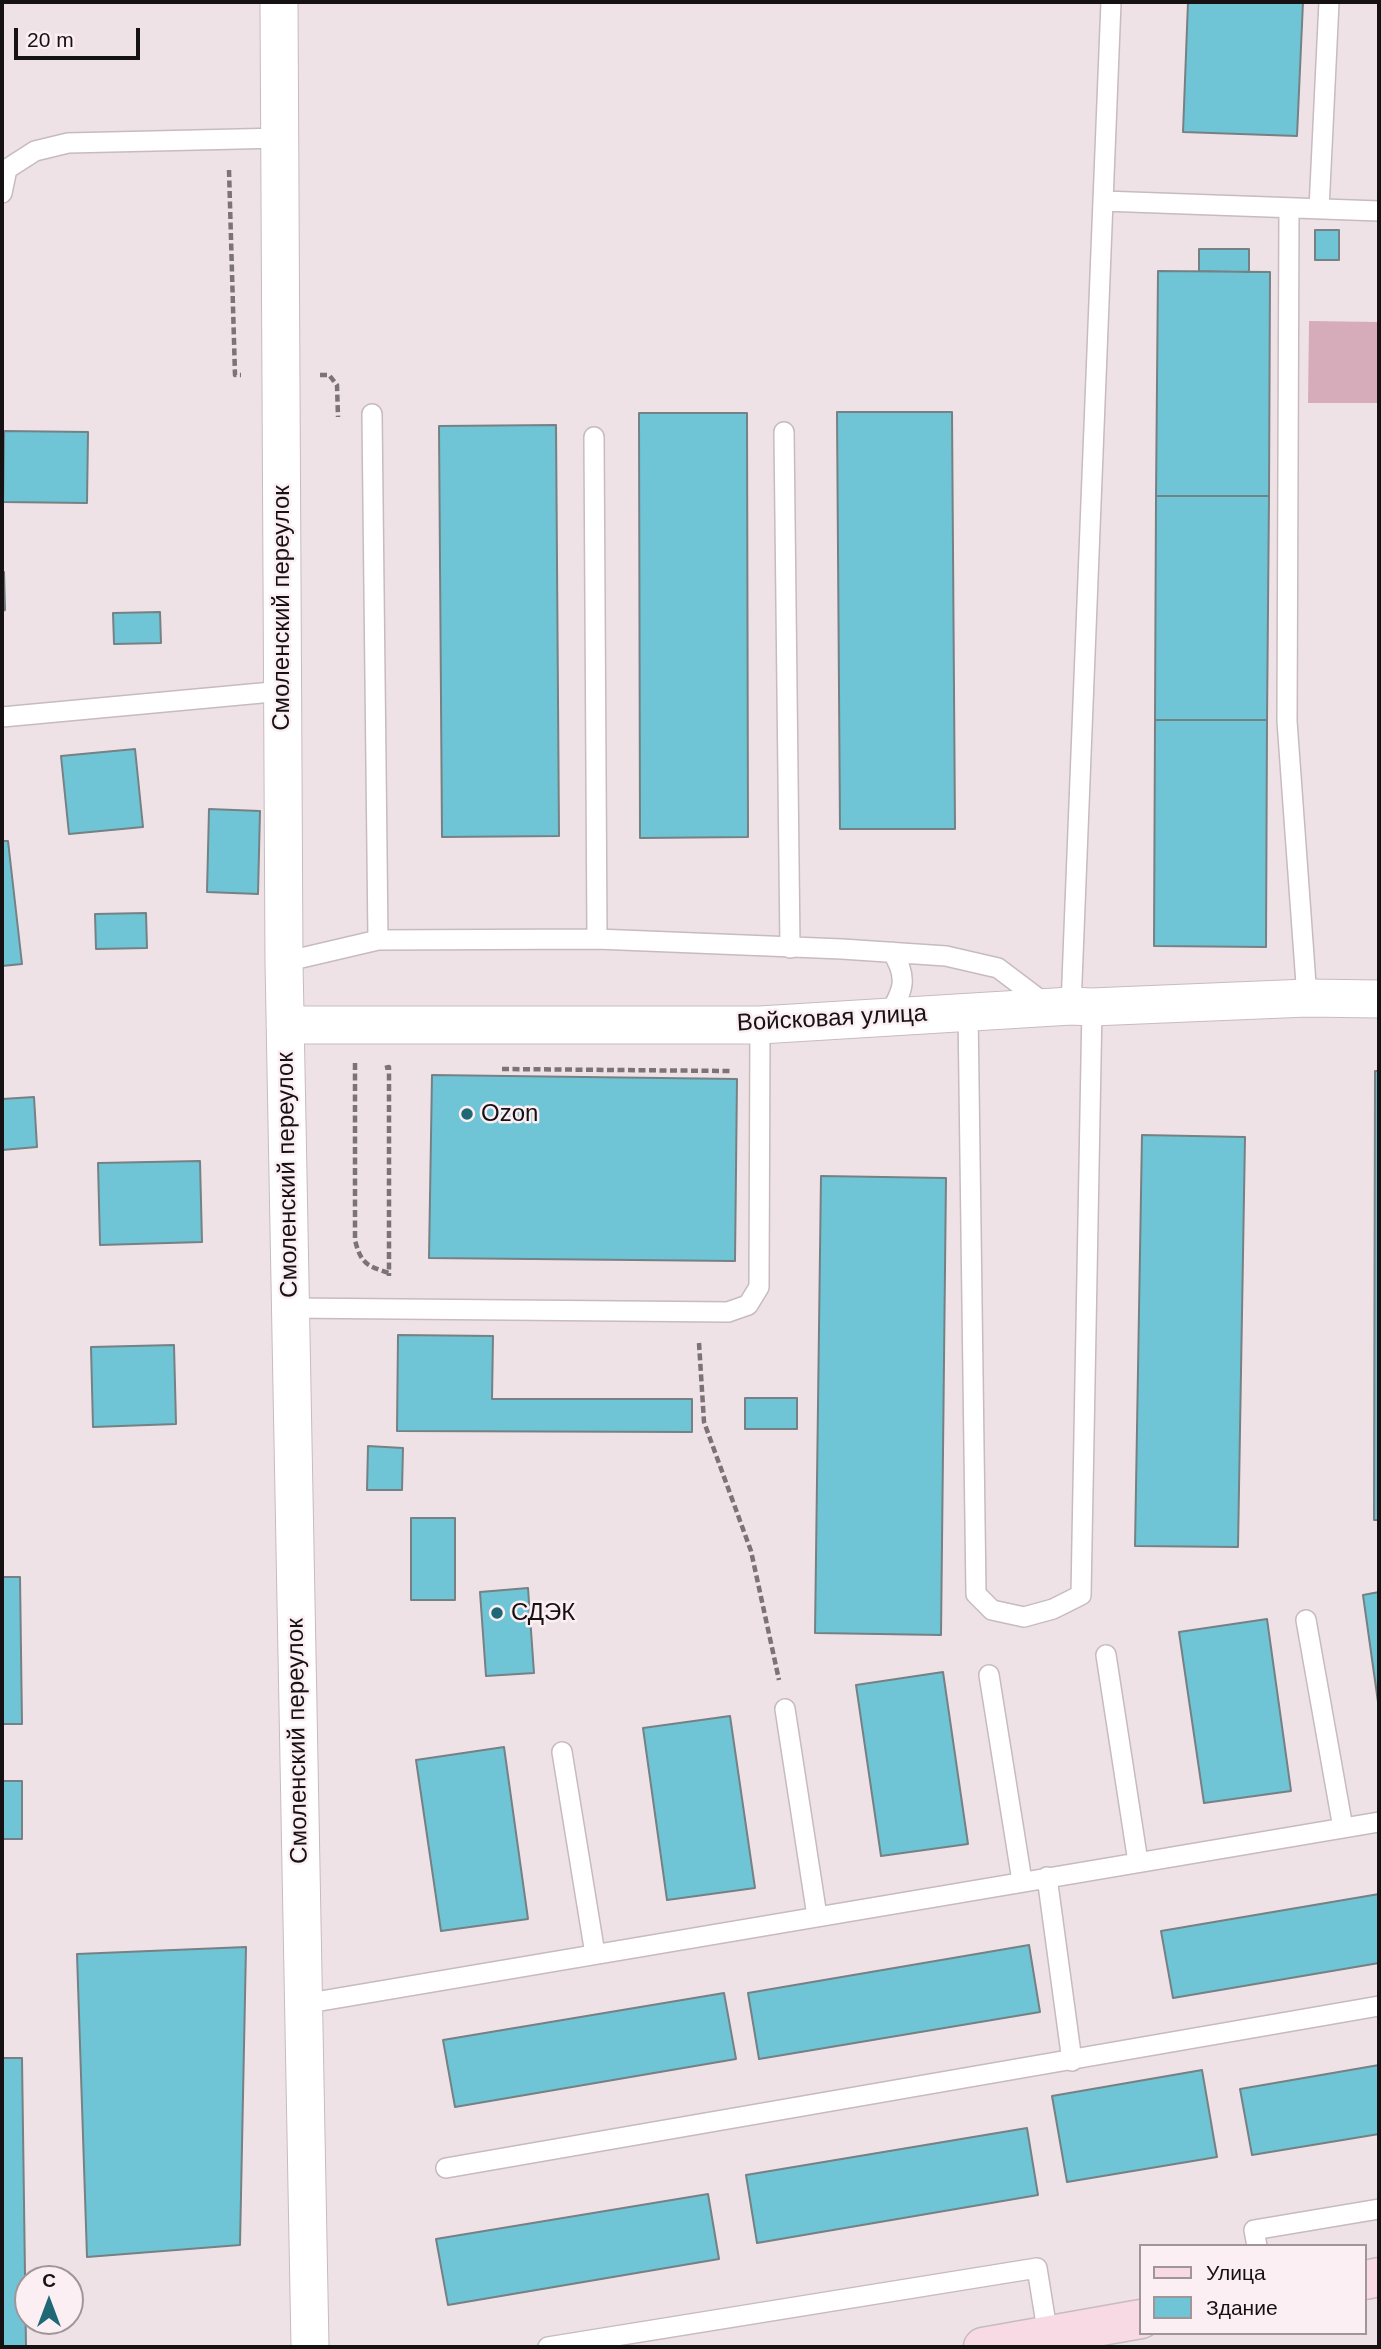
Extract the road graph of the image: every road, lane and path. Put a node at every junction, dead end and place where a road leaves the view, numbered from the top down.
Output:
1 (279, 2) edge
2 (1111, 2) edge
3 (1329, 2) edge
4 (281, 138) junction
5 (2, 193) edge
6 (1103, 201) junction
7 (1289, 208) junction
8 (1319, 209) junction
9 (1379, 211) edge
10 (372, 414) dead end
11 (784, 432) dead end
12 (594, 437) dead end
13 (283, 691) junction
14 (2, 717) edge
15 (597, 939) junction
16 (378, 940) junction
17 (790, 948) junction
18 (892, 952) junction
19 (284, 962) junction
20 (1307, 998) junction
21 (1379, 999) edge
22 (1071, 1007) junction
23 (968, 1011) junction
24 (888, 1016) junction
25 (285, 1025) junction
26 (760, 1025) junction
27 (355, 1068) dead end
28 (366, 1068) dead end
29 (377, 1068) dead end
30 (389, 1068) junction
31 (402, 1068) dead end
32 (499, 1069) dead end
33 (760, 1071) junction
34 (290, 1308) junction
35 (390, 1308) junction
36 (698, 1311) junction
37 (1306, 1620) dead end
38 (1106, 1655) dead end
39 (989, 1675) dead end
40 (785, 1709) joint
41 (562, 1752) dead end
42 (1379, 1822) edge
43 (1343, 1828) junction
44 (1138, 1862) junction
45 (1047, 1877) junction
46 (1022, 1881) junction
47 (817, 1916) junction
48 (595, 1954) junction
49 (303, 2004) junction
50 (1379, 2006) edge
51 (1072, 2061) junction
52 (446, 2168) dead end
53 (1379, 2210) edge
54 (1257, 2244) edge
55 (1140, 2319) edge
56 (1048, 2336) junction
57 (310, 2347) edge
58 (548, 2347) edge
59 (983, 2347) edge

1 - 4 street, Смоленский переулок
2 - 6 lane
3 - 8 lane
4 - 5 lane
4 - 13 street, Смоленский переулок
6 - 7 lane
6 - 22 lane
7 - 8 lane
7 - 20 lane
8 - 9 lane
10 - 16 lane
11 - 17 lane
12 - 15 lane
13 - 14 lane
13 - 19 street, Смоленский переулок
15 - 16 lane
15 - 17 lane
16 - 19 lane
17 - 18 lane
18 - 22 lane
18 - 24 lane
19 - 25 street, Смоленский переулок
20 - 21 street, Войсковая улица
20 - 22 street, Войсковая улица
22 - 23 street, Войсковая улица
22 - 23 lane
23 - 24 street, Войсковая улица
24 - 26 street, Войсковая улица
25 - 26 street, Войсковая улица
25 - 34 street, Смоленский переулок
26 - 33 lane
27 - 28 path
29 - 30 path
30 - 31 path
30 - 35 path
32 - 33 path
33 - 36 lane
34 - 35 lane
34 - 49 street, Смоленский переулок
35 - 36 lane
36 - 40 path
37 - 43 lane
38 - 44 lane
39 - 46 lane
40 - 47 lane
41 - 48 lane
42 - 43 lane
43 - 44 lane
44 - 45 lane
45 - 46 lane
45 - 51 lane
46 - 47 lane
47 - 48 lane
48 - 49 lane
49 - 57 street, Смоленский переулок
50 - 51 lane
51 - 52 lane
53 - 54 lane
55 - 56 street
56 - 58 lane
56 - 59 street

